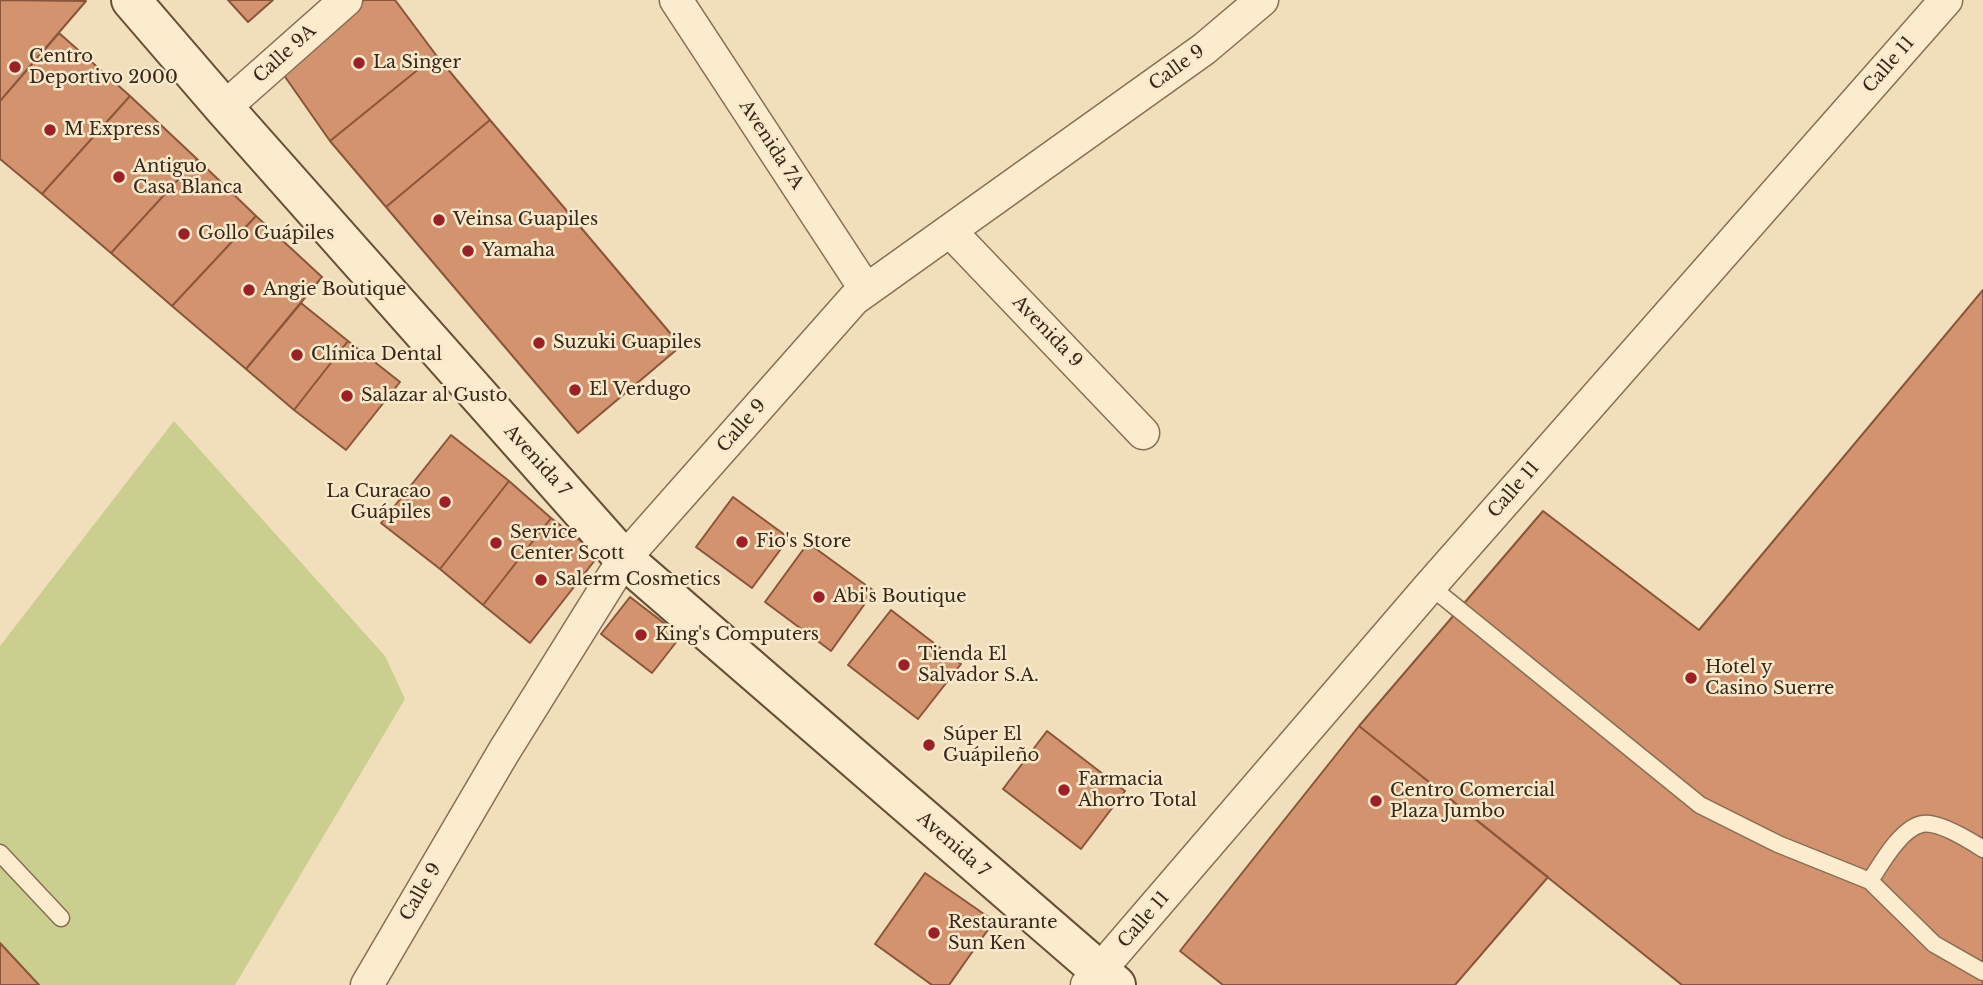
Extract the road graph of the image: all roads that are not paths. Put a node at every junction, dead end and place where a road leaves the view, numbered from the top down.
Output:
1 (131, 0) edge
2 (346, 0) edge
3 (676, 0) edge
4 (1946, 0) edge
5 (1241, 6) edge
6 (224, 108) junction
7 (950, 231) junction
8 (866, 290) junction
9 (1143, 433) dead end
10 (624, 559) junction
11 (1430, 586) junction
12 (1983, 849) edge
13 (0, 853) edge
14 (1870, 881) junction
15 (61, 918) dead end
16 (1983, 972) edge
17 (1101, 981) edge
18 (367, 985) edge

1 - 6 main road, Avenida 7
2 - 6 street, Calle 9A
3 - 8 street, Avenida 7A
4 - 11 street, Calle 11
5 - 7 street, Calle 9
6 - 10 main road, Avenida 7
7 - 8 street, Calle 9
7 - 9 street, Avenida 9
8 - 10 street, Calle 9
10 - 17 main road, Avenida 7
10 - 18 street, Calle 9
11 - 14 lane
11 - 17 street, Calle 11
12 - 14 lane
13 - 15 lane
14 - 16 lane

